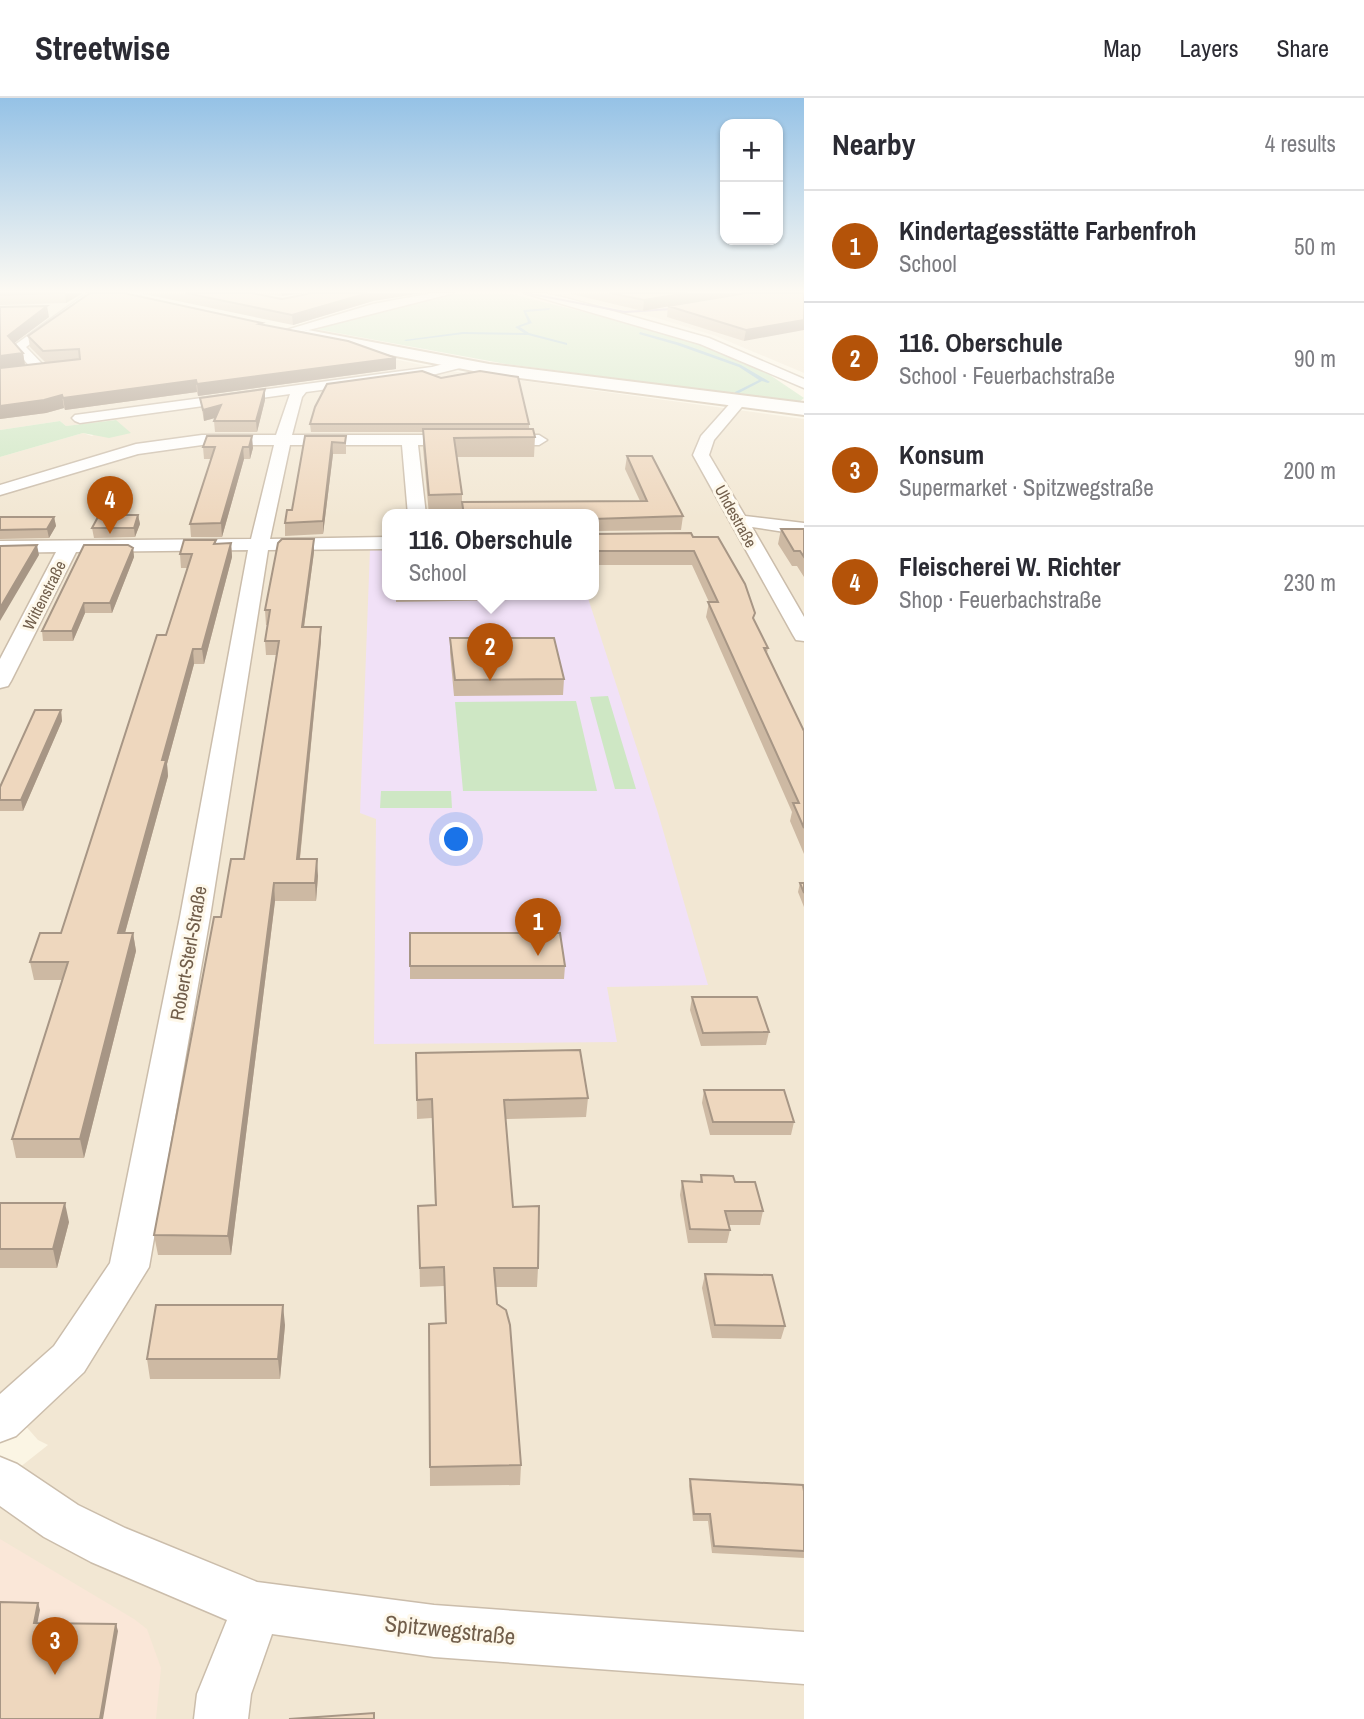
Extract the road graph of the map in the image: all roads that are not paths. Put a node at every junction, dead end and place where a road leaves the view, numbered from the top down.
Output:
1 (441, 369) edge
2 (492, 369) edge
3 (775, 369) edge
4 (804, 384) edge
5 (302, 388) junction
6 (739, 402) junction
7 (804, 409) edge
8 (80, 418) edge
9 (284, 439) junction
10 (410, 440) junction
11 (539, 440) dead end
12 (0, 490) edge
13 (416, 509) edge
14 (743, 529) junction
15 (804, 529) edge
16 (724, 538) dead end
17 (382, 543) edge
18 (259, 544) junction
19 (69, 546) junction
20 (0, 547) edge
21 (804, 635) edge
22 (0, 681) edge
23 (0, 1422) edge
24 (0, 1479) edge
25 (257, 1607) junction
26 (804, 1658) edge
27 (221, 1719) edge

1 - 5 street
2 - 6 main road
3 - 4 street
5 - 8 street
5 - 9 street, Robert-Sterl-Straße
6 - 7 main road
6 - 14 street, Uhdestraße
9 - 10 street
9 - 12 street
9 - 18 street, Robert-Sterl-Straße
10 - 11 street
10 - 13 street
14 - 15 street
14 - 16 street
14 - 21 street, Uhdestraße
17 - 18 street
18 - 19 street
18 - 23 street, Robert-Sterl-Straße
19 - 20 street
19 - 22 street, Wittenstraße
24 - 25 street, Spitzwegstraße
25 - 26 street, Spitzwegstraße
25 - 27 street

